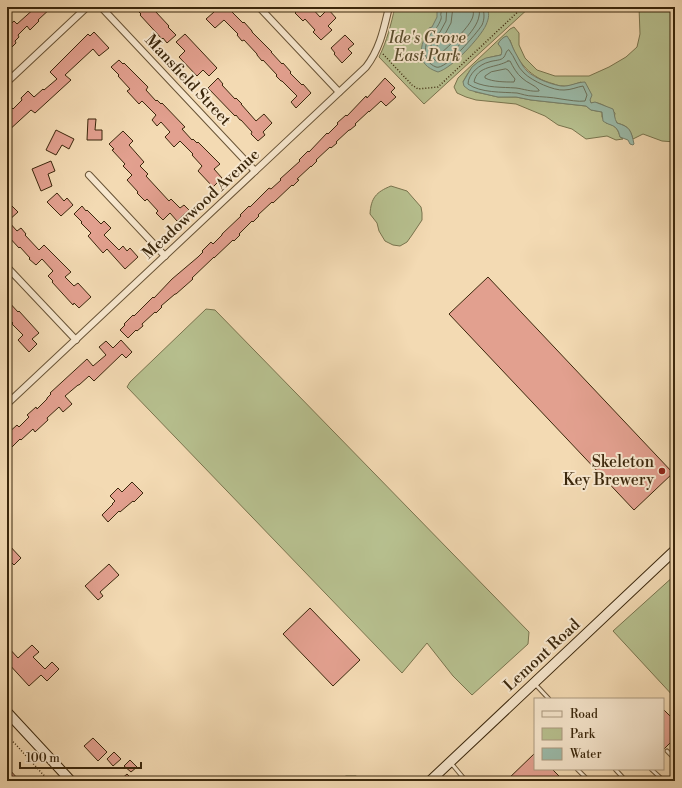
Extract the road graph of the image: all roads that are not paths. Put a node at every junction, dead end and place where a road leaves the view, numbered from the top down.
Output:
1 (87, 7) edge
2 (101, 7) edge
3 (259, 7) edge
4 (389, 7) edge
5 (7, 82) edge
6 (339, 92) junction
7 (256, 171) junction
8 (89, 175) dead end
9 (166, 256) junction
10 (7, 267) edge
11 (76, 340) junction
12 (7, 404) edge
13 (675, 550) edge
14 (534, 683) junction
15 (548, 698) edge
16 (7, 712) edge
17 (667, 751) dead end
18 (675, 759) edge
19 (450, 762) junction
20 (578, 770) edge
21 (616, 770) edge
22 (652, 770) edge
23 (71, 781) edge
24 (430, 781) edge
25 (466, 781) edge
26 (589, 781) edge
27 (626, 781) edge
28 (664, 781) edge

1 - 5 street
2 - 7 street, Mansfield Street
3 - 6 street
4 - 6 street, Meadowwood Avenue
6 - 7 street, Meadowwood Avenue
7 - 9 street, Meadowwood Avenue
8 - 9 street
9 - 11 street, Meadowwood Avenue
10 - 11 street
11 - 12 street, Meadowwood Avenue
13 - 14 main road, Lemont Road
14 - 15 lane
14 - 19 main road, Lemont Road
16 - 23 main road
17 - 18 lane
19 - 24 main road, Lemont Road
19 - 25 lane
20 - 26 lane
21 - 27 lane
22 - 28 lane

